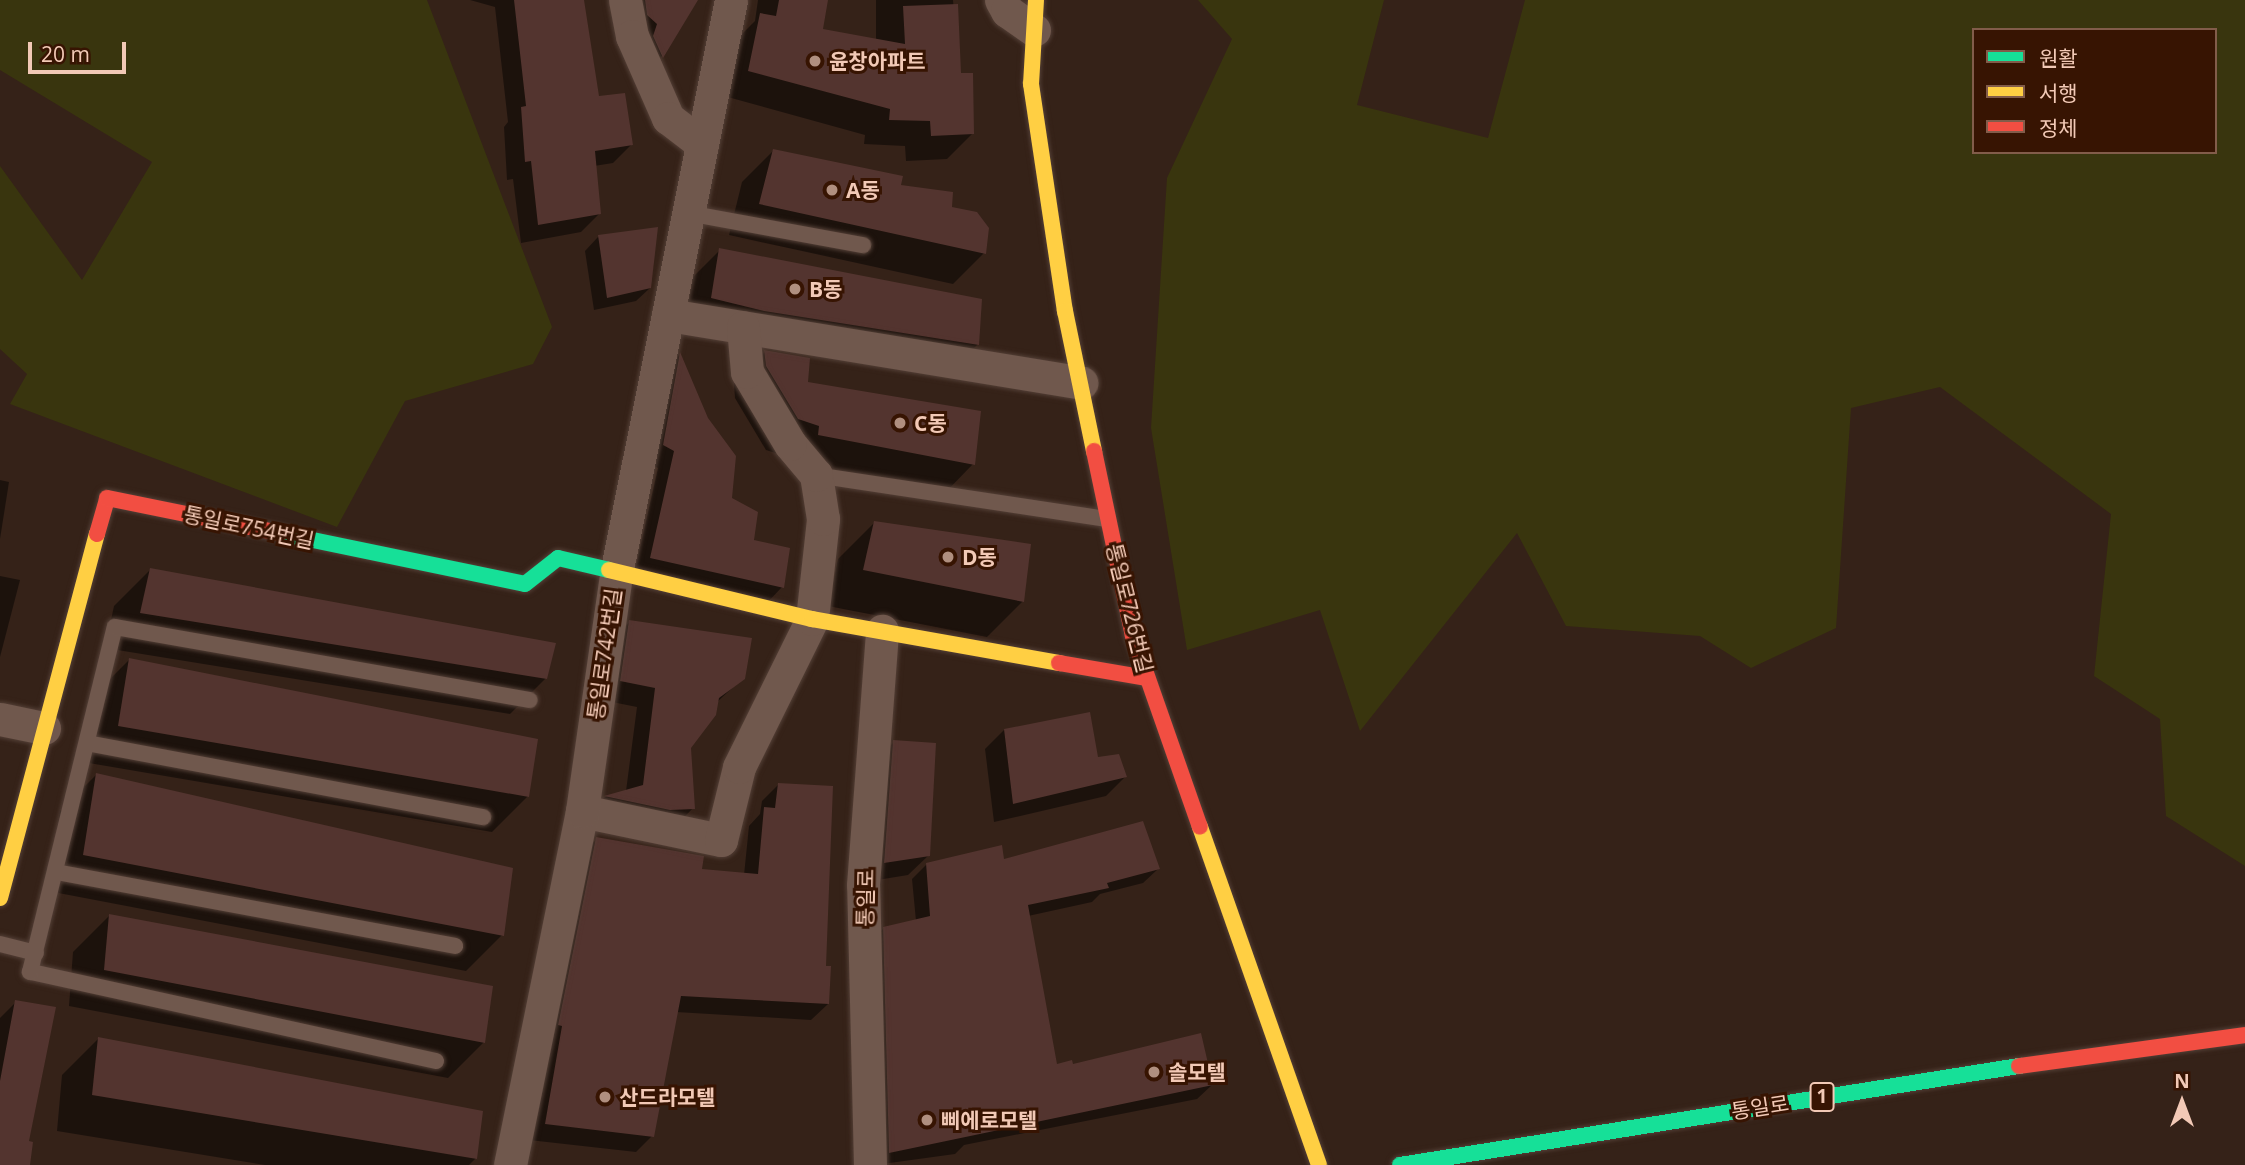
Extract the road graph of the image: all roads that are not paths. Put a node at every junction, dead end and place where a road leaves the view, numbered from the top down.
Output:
1 (625, 0) edge
2 (731, 0) edge
3 (1001, 0) edge
4 (1035, 15) edge
5 (702, 144) junction
6 (688, 213) junction
7 (863, 245) dead end
8 (668, 315) junction
9 (743, 327) junction
10 (1081, 383) junction
11 (816, 475) junction
12 (1109, 519) junction
13 (617, 569) junction
14 (811, 619) junction
15 (883, 631) junction
16 (1147, 678) junction
17 (530, 700) dead end
18 (0, 719) edge
19 (44, 728) junction
20 (87, 743) junction
21 (582, 811) junction
22 (483, 817) dead end
23 (56, 872) junction
24 (0, 898) edge
25 (0, 944) edge
26 (455, 946) dead end
27 (36, 953) junction
28 (2245, 1035) edge
29 (436, 1061) dead end
30 (510, 1165) edge
31 (870, 1165) edge
32 (1319, 1165) edge
33 (1400, 1165) edge

1 - 5 street
2 - 5 street, 통일로742번길
3 - 4 street, 통일로726번길
4 - 10 street, 통일로726번길
5 - 6 street, 통일로742번길
6 - 7 lane
6 - 8 street, 통일로742번길
8 - 9 street
8 - 13 street, 통일로742번길
9 - 10 street
9 - 11 street
10 - 12 street, 통일로726번길
11 - 12 lane
11 - 14 street
12 - 16 street, 통일로726번길
13 - 14 street
13 - 19 street, 통일로754번길
13 - 21 street, 통일로742번길
14 - 15 street
14 - 21 street
15 - 16 street
15 - 31 street, 통일로
16 - 32 street, 통일로726번길
17 - 20 lane
18 - 19 street
19 - 24 street, 통일로754번길
20 - 22 lane
20 - 23 lane
21 - 30 street, 통일로742번길
23 - 26 lane
23 - 27 lane
25 - 27 lane
27 - 29 lane
28 - 33 street, 통일로 / 1

